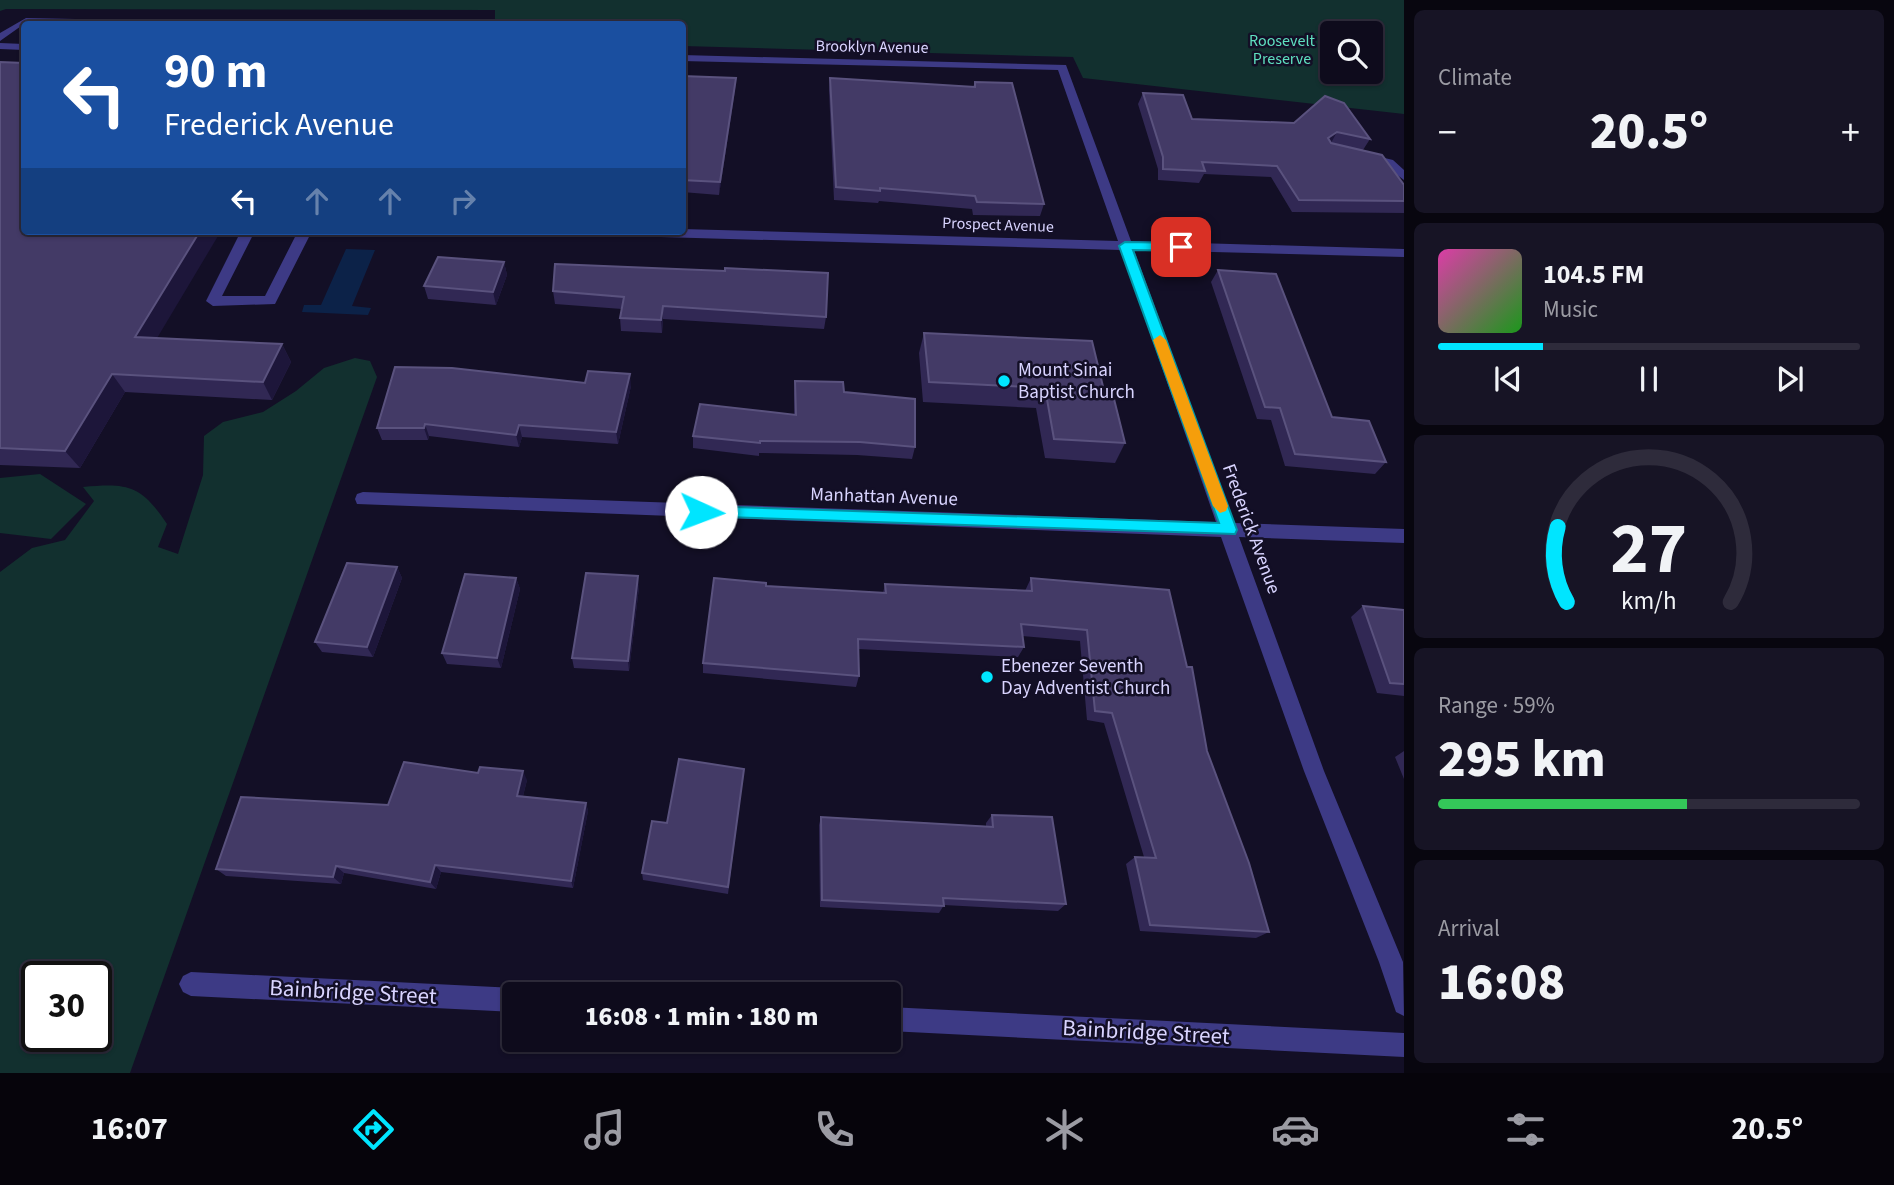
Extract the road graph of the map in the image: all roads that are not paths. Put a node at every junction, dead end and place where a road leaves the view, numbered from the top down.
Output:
1 (21, 24) edge
2 (0, 38) edge
3 (0, 46) edge
4 (21, 47) edge
5 (686, 58) edge
6 (1062, 67) joint
7 (1354, 155) edge
8 (1404, 176) edge
9 (686, 234) edge
10 (246, 235) edge
11 (303, 235) edge
12 (1125, 246) junction
13 (1404, 253) edge
14 (363, 499) dead end
15 (1229, 530) junction
16 (1404, 536) edge
17 (191, 984) dead end
18 (502, 999) edge
19 (1404, 1004) edge
20 (901, 1020) edge
21 (1404, 1045) edge

1 - 2 street
3 - 4 street
5 - 6 street, Brooklyn Avenue
6 - 12 street, Frederick Avenue
7 - 8 street
9 - 12 street, Prospect Avenue
10 - 11 street
12 - 13 street, Prospect Avenue
12 - 15 street, Frederick Avenue
14 - 15 street, Manhattan Avenue
15 - 16 street, Manhattan Avenue
15 - 19 street, Frederick Avenue
17 - 18 street, Bainbridge Street
20 - 21 street, Bainbridge Street

